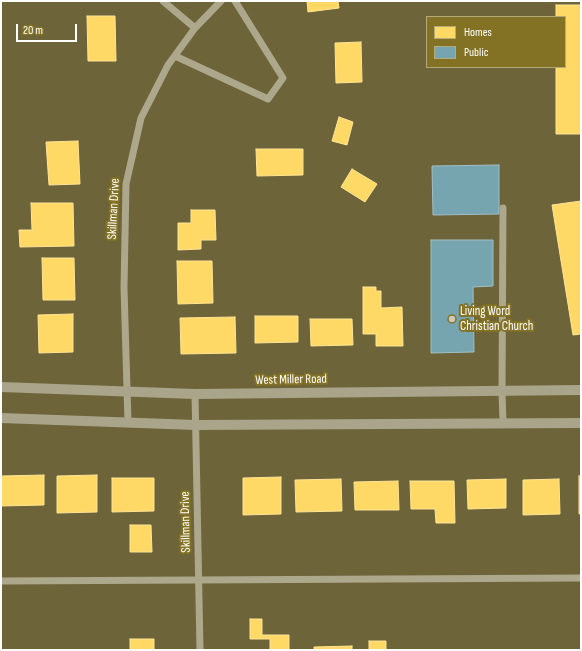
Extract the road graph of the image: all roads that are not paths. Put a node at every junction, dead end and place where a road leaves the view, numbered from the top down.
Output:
1 (163, 1) edge
2 (222, 1) edge
3 (234, 1) edge
4 (195, 28) junction
5 (175, 56) junction
6 (502, 208) dead end
7 (1, 387) edge
8 (581, 390) edge
9 (126, 391) junction
10 (502, 391) junction
11 (195, 394) junction
12 (1, 418) edge
13 (128, 422) junction
14 (503, 423) junction
15 (581, 423) edge
16 (196, 425) junction
17 (581, 578) edge
18 (198, 580) junction
19 (1, 581) edge
20 (200, 650) edge

1 - 4 street
2 - 4 street, Skillman Drive
3 - 5 street
4 - 5 street, Skillman Drive
5 - 9 street, Skillman Drive
6 - 10 street
7 - 9 main road, West Miller Road
8 - 10 main road, West Miller Road
9 - 11 main road, West Miller Road
9 - 13 street, Skillman Drive
10 - 11 main road, West Miller Road
10 - 14 street
11 - 16 street, Skillman Drive
12 - 13 main road
13 - 16 main road
14 - 15 main road
14 - 16 main road
16 - 18 street, Skillman Drive
17 - 18 street
18 - 19 street
18 - 20 street, Skillman Drive

